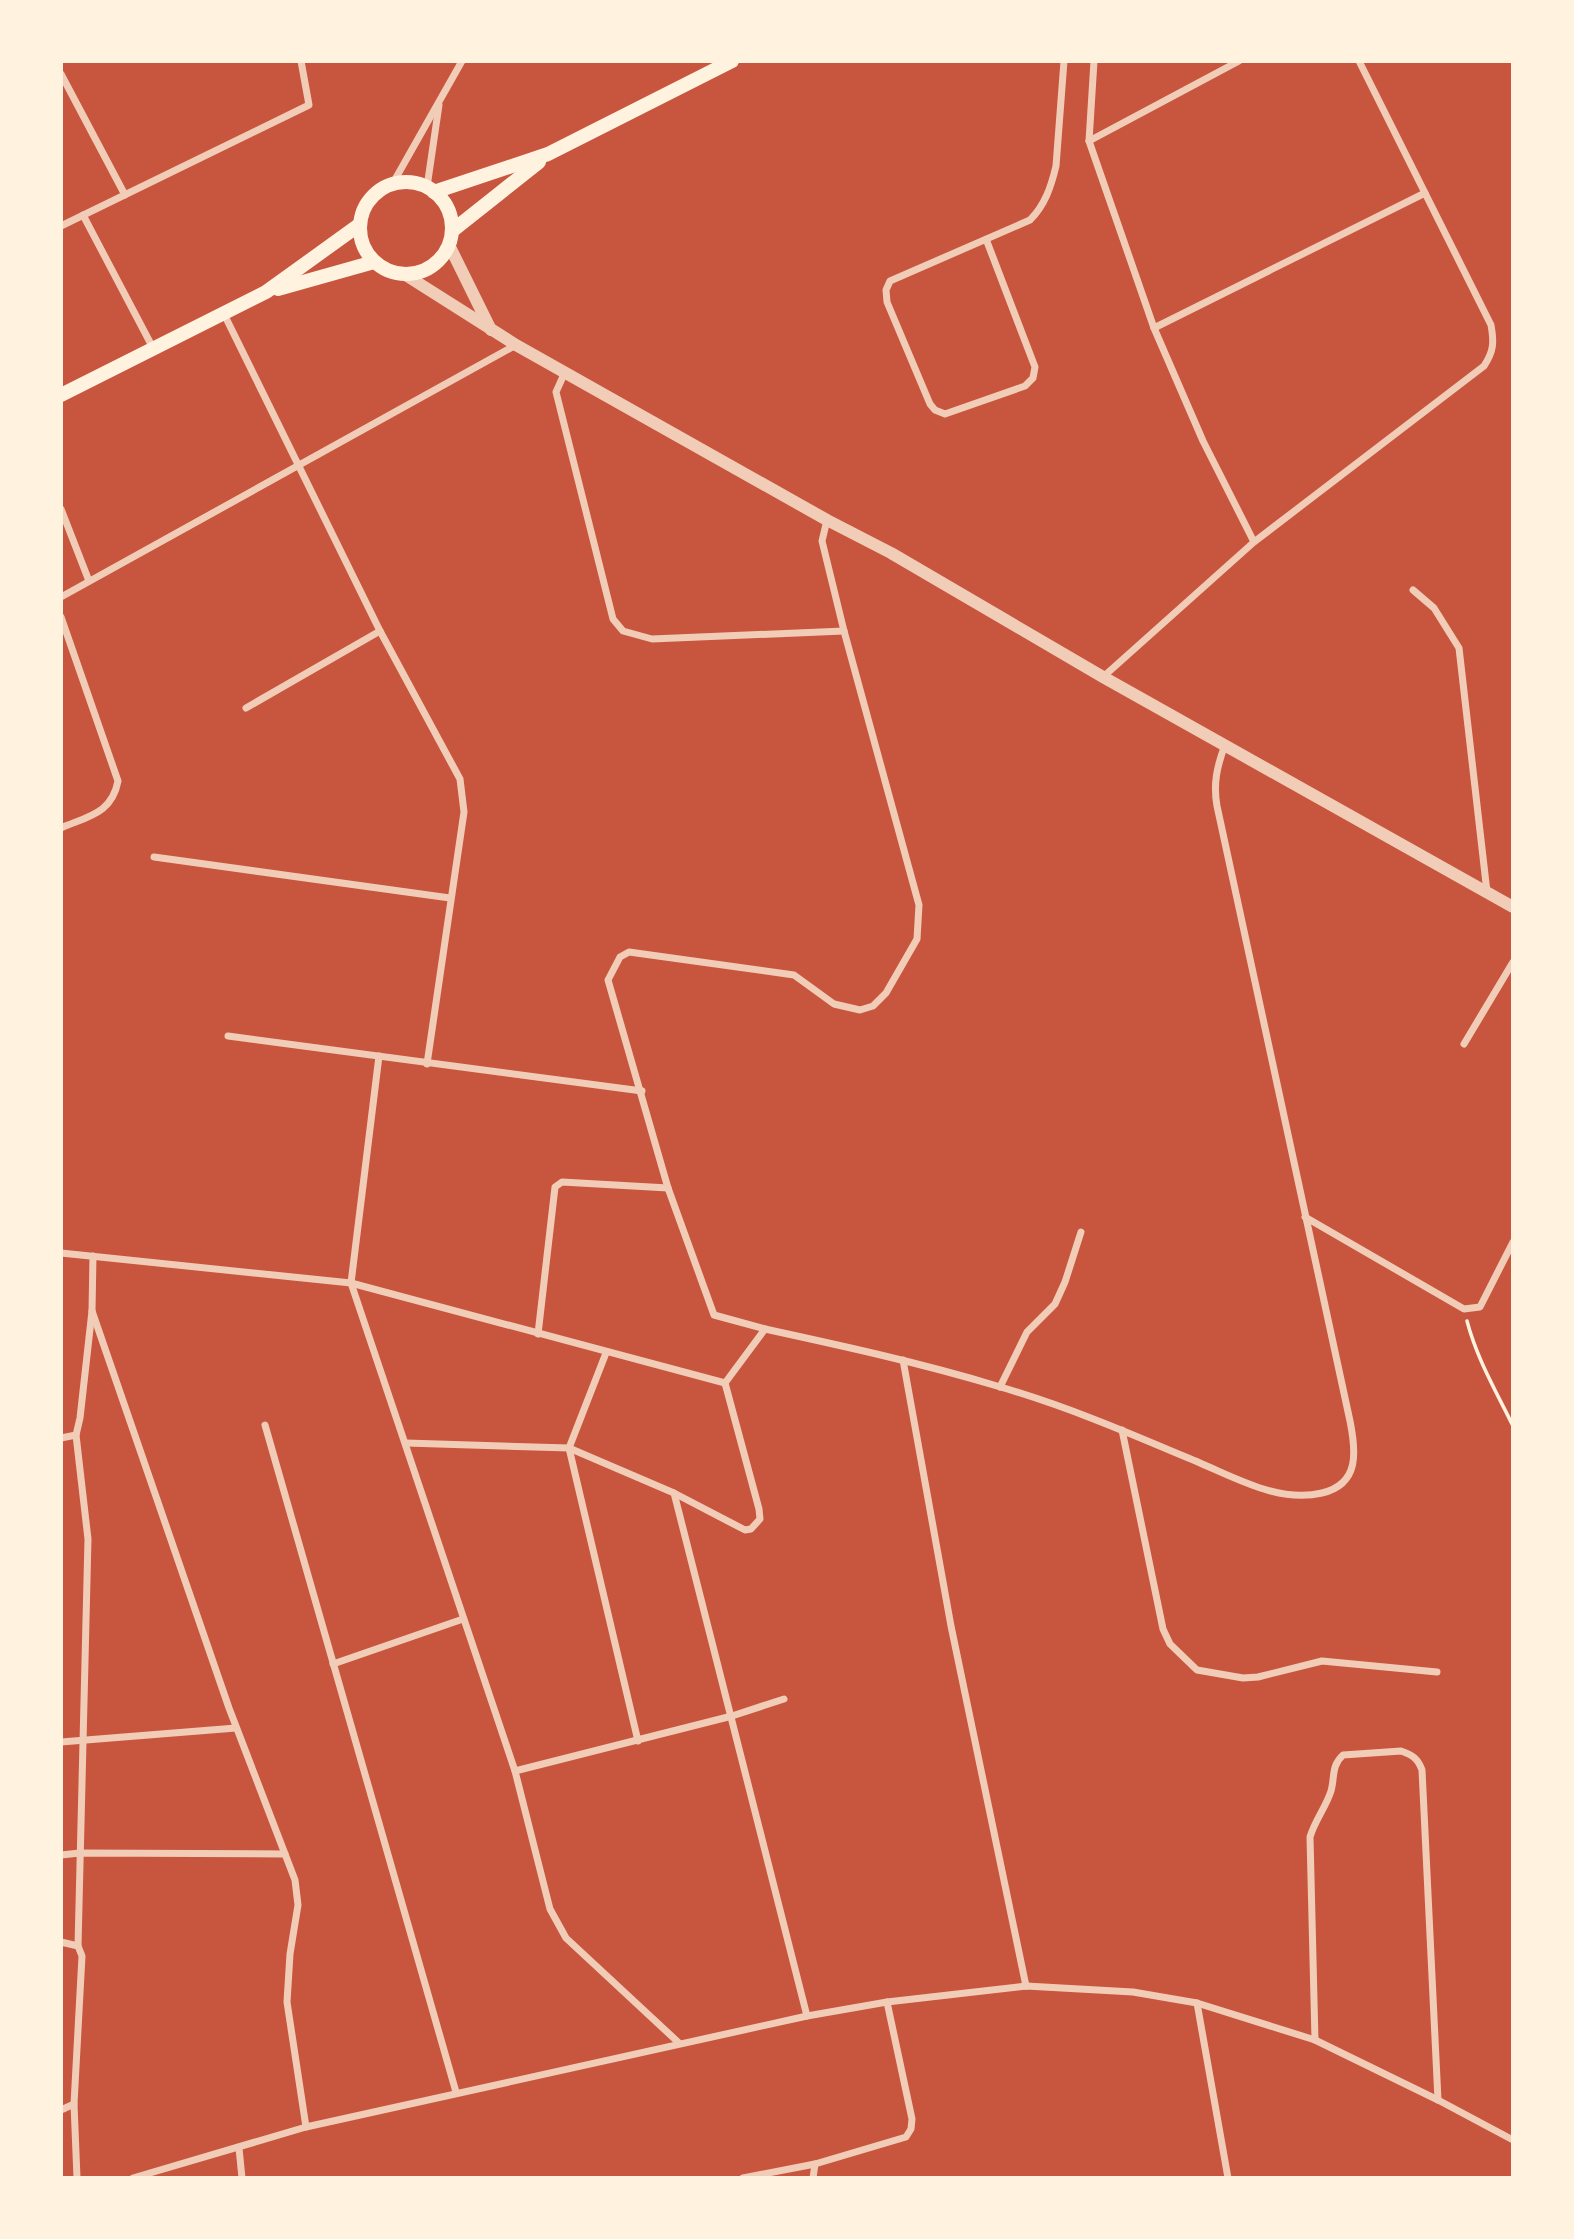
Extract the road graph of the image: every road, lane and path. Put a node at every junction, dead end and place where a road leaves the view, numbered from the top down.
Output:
1 (301, 61) edge
2 (462, 61) edge
3 (732, 61) edge
4 (1064, 61) edge
5 (1094, 61) edge
6 (1239, 61) edge
7 (1359, 61) edge
8 (61, 74) edge
9 (440, 101) junction
10 (1089, 141) junction
11 (548, 154) junction
12 (393, 183) junction
13 (430, 190) junction
14 (1425, 193) junction
15 (125, 195) junction
16 (83, 215) junction
17 (359, 225) junction
18 (61, 226) edge
19 (450, 238) junction
20 (986, 239) junction
21 (374, 262) junction
22 (404, 274) junction
23 (266, 292) junction
24 (224, 314) junction
25 (1154, 328) junction
26 (491, 330) junction
27 (516, 345) junction
28 (153, 348) junction
29 (565, 373) junction
30 (61, 395) edge
31 (299, 465) junction
32 (61, 509) edge
33 (827, 520) junction
34 (1254, 542) junction
35 (89, 582) junction
36 (1413, 590) dead end
37 (61, 597) edge
38 (61, 617) edge
39 (380, 631) junction
40 (844, 631) junction
41 (1103, 677) junction
42 (246, 708) dead end
43 (1225, 745) junction
44 (61, 828) edge
45 (154, 857) dead end
46 (1487, 892) junction
47 (450, 898) junction
48 (1513, 906) edge
49 (1513, 962) edge
50 (228, 1036) dead end
51 (1464, 1044) dead end
52 (379, 1056) junction
53 (427, 1064) junction
54 (642, 1091) junction
55 (668, 1188) junction
56 (1305, 1217) junction
57 (1081, 1232) dead end
58 (1513, 1242) edge
59 (61, 1253) edge
60 (93, 1256) junction
61 (351, 1283) junction
62 (1464, 1309) junction
63 (92, 1311) junction
64 (765, 1329) junction
65 (538, 1334) junction
66 (606, 1353) junction
67 (903, 1360) junction
68 (725, 1383) junction
69 (1000, 1387) junction
70 (265, 1425) dead end
71 (1513, 1426) edge
72 (1122, 1430) junction
73 (76, 1435) junction
74 (61, 1438) edge
75 (406, 1443) junction
76 (569, 1448) junction
77 (674, 1493) junction
78 (463, 1619) junction
79 (333, 1664) junction
80 (1437, 1672) dead end
81 (784, 1699) dead end
82 (732, 1716) junction
83 (236, 1728) junction
84 (83, 1740) junction
85 (638, 1741) junction
86 (61, 1742) edge
87 (514, 1771) junction
88 (80, 1853) junction
89 (285, 1854) junction
90 (61, 1855) edge
91 (61, 1942) edge
92 (78, 1947) junction
93 (1027, 1986) junction
94 (887, 2002) junction
95 (1197, 2003) junction
96 (807, 2016) junction
97 (1315, 2040) junction
98 (679, 2043) junction
99 (456, 2092) junction
100 (1438, 2100) junction
101 (74, 2105) junction
102 (61, 2110) edge
103 (306, 2127) junction
104 (1513, 2140) edge
105 (239, 2148) junction
106 (815, 2164) junction
107 (77, 2178) edge
108 (133, 2178) edge
109 (242, 2178) edge
110 (743, 2178) edge
111 (813, 2178) edge
112 (1228, 2178) edge

1 - 15 street
2 - 9 street
3 - 11 main road
4 - 20 street
5 - 10 street
6 - 10 street
7 - 14 street
8 - 15 street
9 - 12 street
9 - 13 street
10 - 25 street
11 - 13 main road
11 - 19 main road
12 - 13 main road
12 - 17 main road
13 - 19 main road
14 - 25 street
14 - 34 street
15 - 16 street
16 - 18 street
16 - 28 street
17 - 21 main road
17 - 23 main road
19 - 22 main road
19 - 26 street
20 - 20 street
21 - 22 main road
21 - 23 main road
22 - 26 street
23 - 24 main road
24 - 28 main road
24 - 31 street
25 - 34 street
26 - 27 street
27 - 29 street
27 - 31 street
28 - 30 main road
29 - 33 street
29 - 40 street
31 - 35 street
31 - 39 street
32 - 35 street
33 - 40 street
33 - 41 street
34 - 41 street
35 - 37 street
36 - 46 street
38 - 44 street
39 - 42 street
39 - 47 street
40 - 54 street
41 - 43 street
43 - 46 street
43 - 56 street
45 - 47 street
46 - 48 street
47 - 53 street
49 - 51 street
50 - 52 street
52 - 53 street
52 - 61 street
53 - 54 street
54 - 55 street
55 - 64 street
55 - 65 street
56 - 62 street
56 - 72 street
57 - 69 street
58 - 62 street
59 - 60 street
60 - 61 street
60 - 63 street
61 - 65 street
61 - 75 street
62 - 71 path
63 - 73 street
63 - 83 street
64 - 67 street
64 - 68 street
65 - 66 street
66 - 68 street
66 - 76 street
67 - 69 street
67 - 93 street
68 - 77 street
69 - 72 street
70 - 79 street
72 - 80 street
73 - 74 street
73 - 84 street
75 - 76 street
75 - 78 street
76 - 77 street
76 - 85 street
77 - 82 street
78 - 79 street
78 - 87 street
79 - 99 street
81 - 82 street
82 - 85 street
82 - 96 street
83 - 84 street
83 - 89 street
84 - 86 street
84 - 88 street
85 - 87 street
87 - 98 street
88 - 89 street
88 - 90 street
88 - 92 street
89 - 103 street
91 - 92 street
92 - 101 street
93 - 94 street
93 - 95 street
94 - 96 street
94 - 106 street
95 - 97 street
95 - 112 street
96 - 98 street
97 - 100 street
97 - 100 street
98 - 99 street
99 - 103 street
100 - 104 street
101 - 102 street
101 - 107 street
103 - 105 street
105 - 108 street
105 - 109 street
106 - 110 street
106 - 111 street

